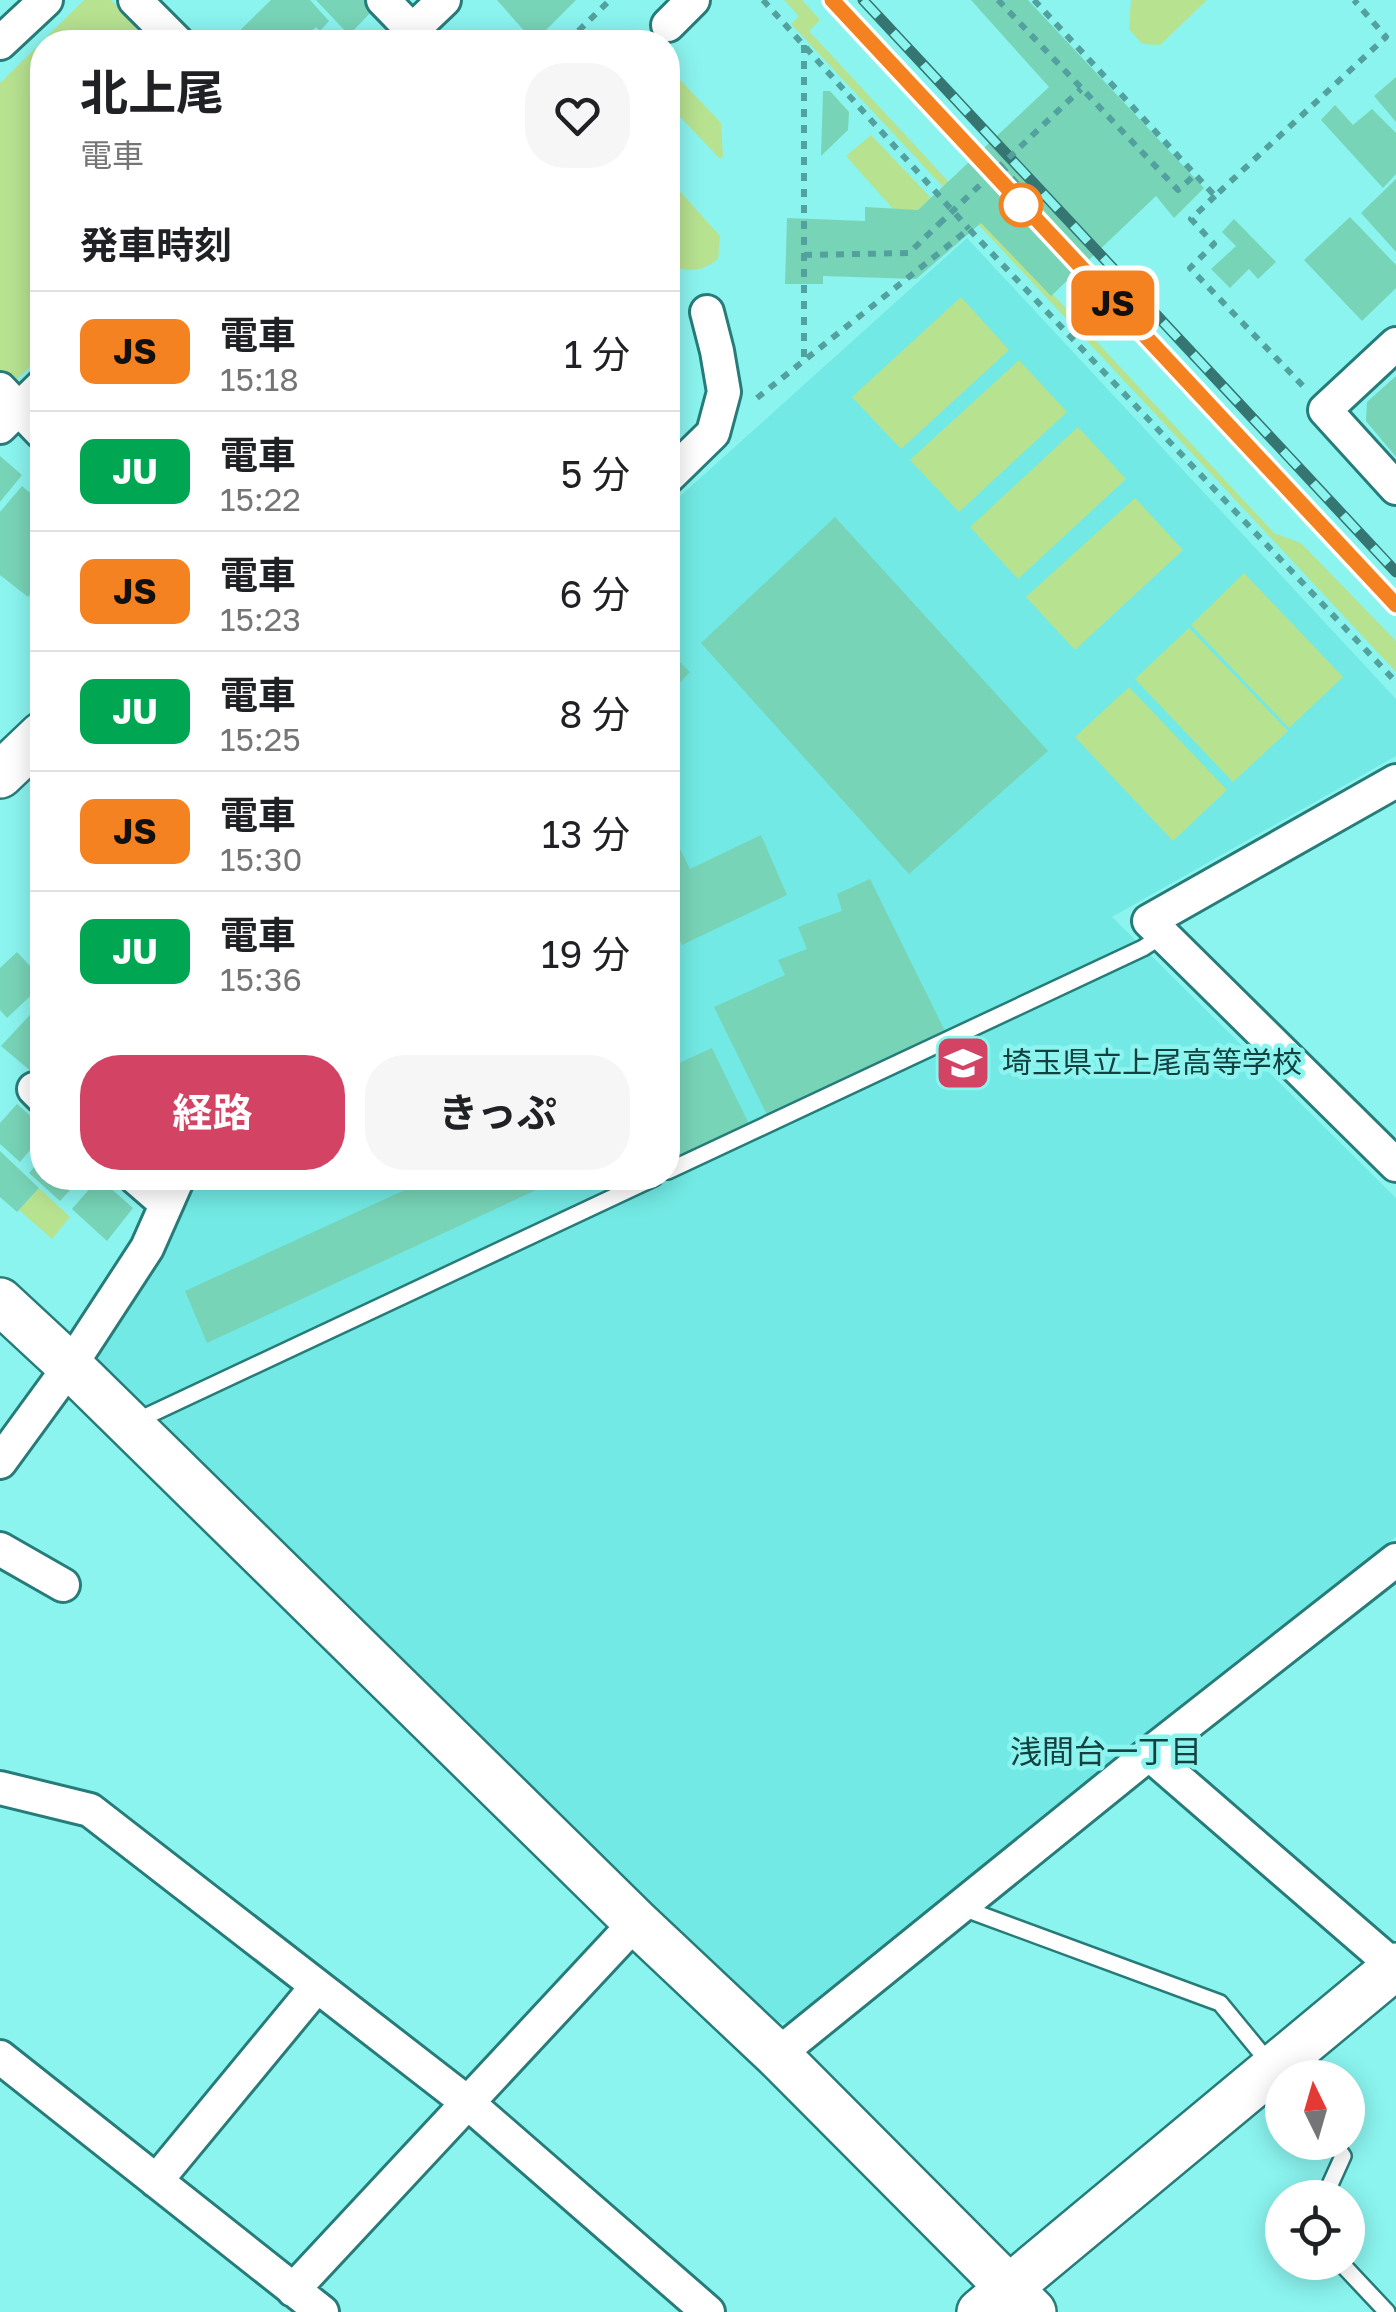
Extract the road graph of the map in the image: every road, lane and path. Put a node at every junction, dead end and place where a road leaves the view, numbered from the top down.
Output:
1 (46, 0) edge
2 (135, 0) edge
3 (382, 0) edge
4 (444, 0) edge
5 (610, 0) edge
6 (693, 0) edge
7 (764, 0) edge
8 (998, 0) edge
9 (1034, 0) edge
10 (1354, 0) edge
11 (668, 25) dead end
12 (165, 30) edge
13 (402, 30) edge
14 (412, 30) edge
15 (579, 30) edge
16 (0, 42) edge
17 (804, 45) junction
18 (1081, 88) junction
19 (1001, 166) junction
20 (1196, 174) junction
21 (1215, 196) junction
22 (1030, 198) dead end
23 (969, 228) junction
24 (804, 255) junction
25 (707, 312) dead end
26 (1396, 344) edge
27 (804, 360) junction
28 (1326, 410) junction
29 (713, 433) junction
30 (680, 465) edge
31 (1396, 488) edge
32 (1396, 682) edge
33 (30, 746) edge
34 (0, 775) edge
35 (1396, 781) edge
36 (1163, 935) junction
37 (680, 1165) edge
38 (1396, 1165) edge
39 (628, 1190) edge
40 (172, 1191) edge
41 (0, 1301) edge
42 (70, 1366) junction
43 (132, 1426) junction
44 (0, 1462) edge
45 (0, 1549) edge
46 (1396, 1560) edge
47 (62, 1586) dead end
48 (1149, 1754) junction
49 (0, 1788) edge
50 (960, 1907) junction
51 (636, 1922) junction
52 (1396, 1967) edge
53 (317, 1986) junction
54 (777, 2055) junction
55 (0, 2057) edge
56 (1267, 2060) edge
57 (1293, 2060) edge
58 (1265, 2085) edge
59 (468, 2103) junction
60 (156, 2181) junction
61 (1357, 2280) edge
62 (294, 2290) junction
63 (1008, 2304) edge
64 (322, 2312) edge
65 (708, 2312) edge
66 (1387, 2312) edge

1 - 16 street
2 - 12 street
3 - 13 street
4 - 14 street
5 - 15 path
6 - 11 street
7 - 17 path
8 - 18 path
9 - 20 path
10 - 21 path
17 - 23 path
17 - 24 path
18 - 19 path, bridge
18 - 20 path
19 - 22 path
19 - 24 path, bridge
20 - 21 path
21 - 28 path
23 - 27 path
23 - 32 path
24 - 27 path
25 - 29 street
26 - 28 street
27 - 29 path
28 - 31 street
29 - 30 street
33 - 34 street
35 - 36 street
36 - 37 lane
36 - 38 street
39 - 43 lane
40 - 42 street
41 - 42 street
42 - 43 street
42 - 44 street
43 - 51 street
45 - 47 street
46 - 48 street
48 - 50 street
48 - 52 street
49 - 53 street
50 - 54 street
50 - 56 lane
51 - 54 street
51 - 59 street
52 - 57 street
53 - 59 street
53 - 60 street
54 - 63 street
55 - 60 street
58 - 63 street
59 - 62 street
59 - 65 street
60 - 62 street
61 - 66 lane
62 - 64 street

